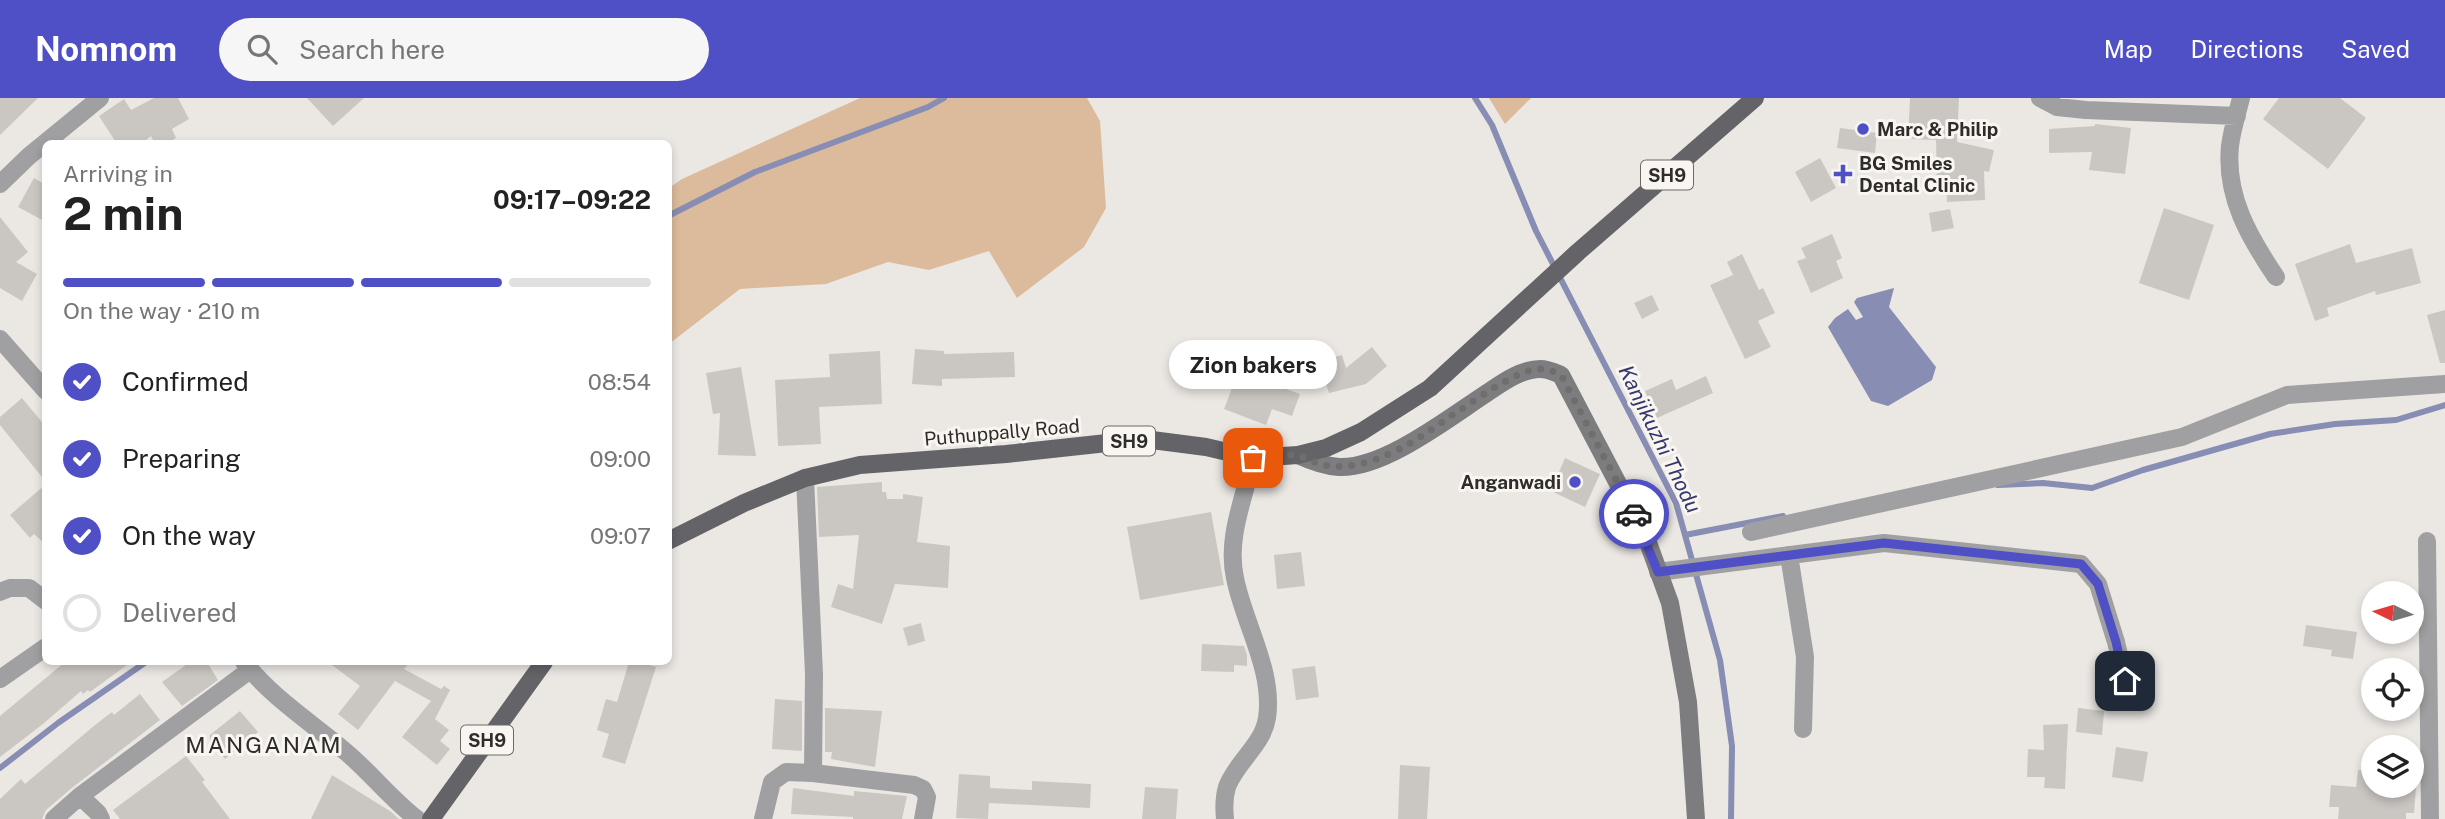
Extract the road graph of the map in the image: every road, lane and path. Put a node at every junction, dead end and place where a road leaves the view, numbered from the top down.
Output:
1 (100, 98) edge
2 (1755, 98) edge
3 (2040, 98) edge
4 (2241, 98) edge
5 (2237, 117) junction
6 (49, 140) edge
7 (42, 145) edge
8 (0, 184) edge
9 (2276, 277) dead end
10 (0, 340) edge
11 (2445, 384) edge
12 (42, 387) edge
13 (1298, 455) junction
14 (1253, 458) junction
15 (805, 478) junction
16 (1751, 532) dead end
17 (672, 539) edge
18 (2427, 541) dead end
19 (1789, 555) junction
20 (1658, 572) junction
21 (0, 592) edge
22 (42, 598) edge
23 (42, 651) edge
24 (542, 665) edge
25 (247, 666) edge
26 (0, 679) edge
27 (2130, 701) dead end
28 (1803, 729) dead end
29 (813, 773) junction
30 (80, 796) junction
31 (54, 819) edge
32 (101, 819) edge
33 (417, 819) edge
34 (431, 819) edge
35 (763, 819) edge
36 (923, 819) edge
37 (1225, 819) edge
38 (1696, 819) edge
39 (2430, 819) edge

1 - 6 street
2 - 13 main road, Puthuppally Road / SH9
3 - 5 street
4 - 5 street
5 - 9 street
7 - 8 street
10 - 12 street
11 - 16 street
13 - 14 main road, Puthuppally Road / SH9
13 - 20 street
14 - 15 main road, Puthuppally Road / SH9
14 - 37 street
15 - 17 main road, Puthuppally Road / SH9
15 - 29 street
18 - 39 street
19 - 20 street
19 - 27 street
19 - 28 street
20 - 38 street
21 - 22 street
23 - 26 street
24 - 34 main road, SH9
25 - 30 street
25 - 33 street
29 - 35 street
29 - 36 street
30 - 31 street
30 - 32 street

